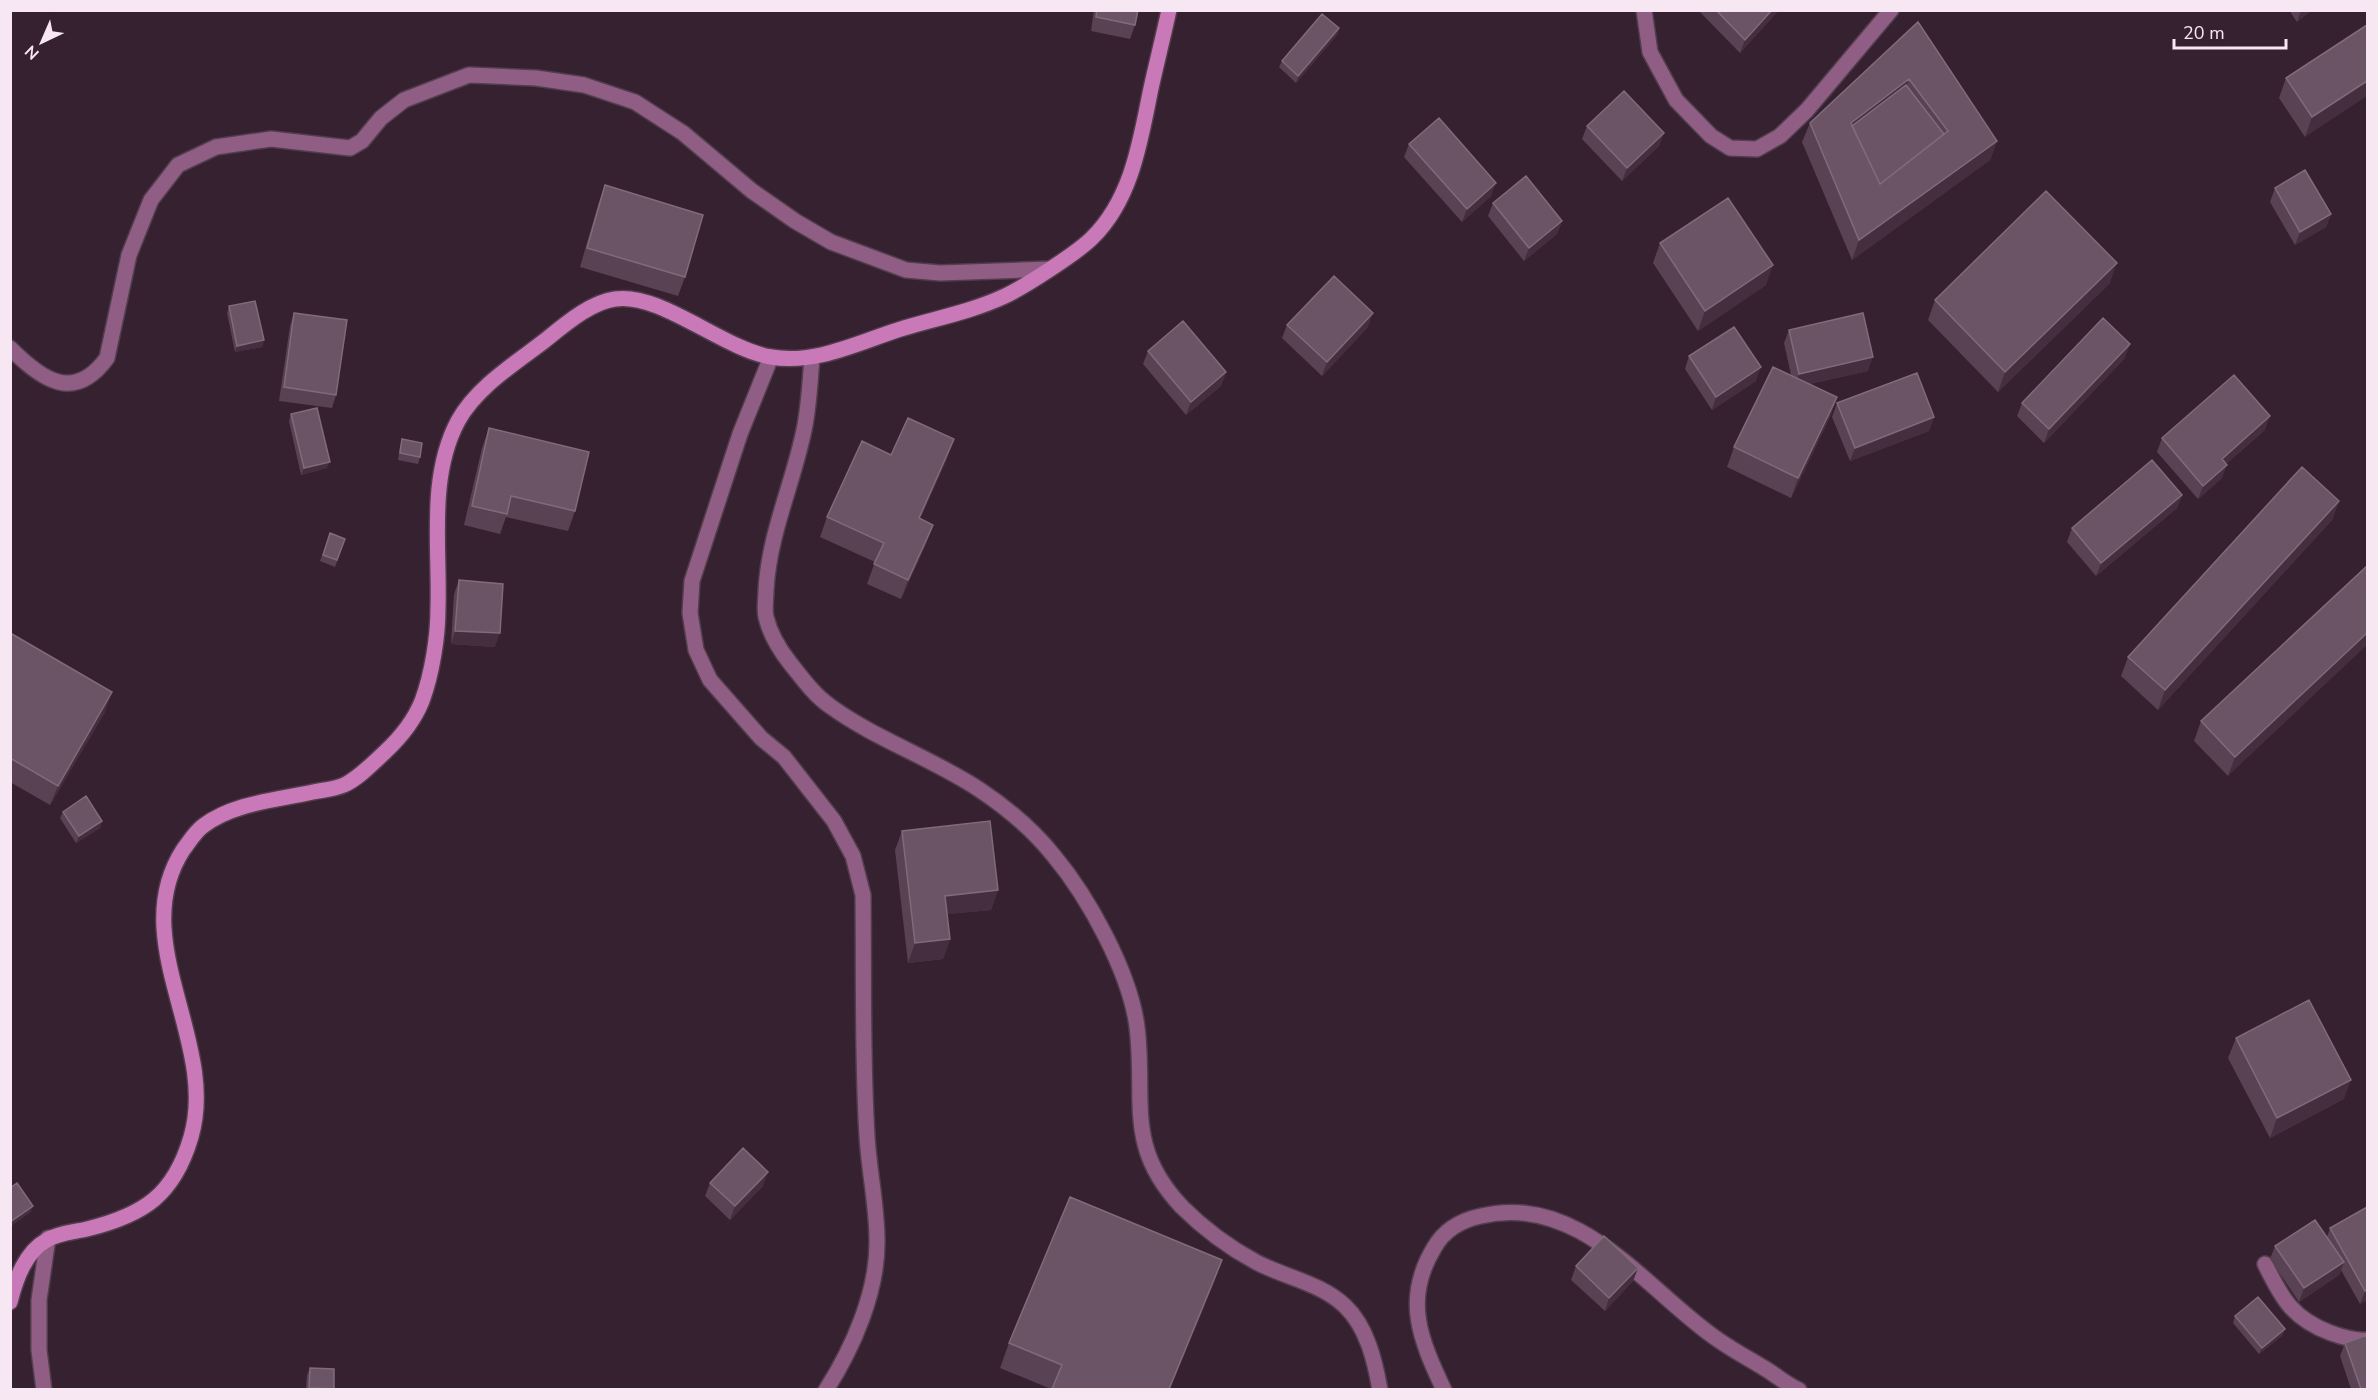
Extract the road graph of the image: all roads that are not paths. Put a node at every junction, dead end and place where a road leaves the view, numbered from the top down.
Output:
1 (1169, 10) edge
2 (1644, 10) edge
3 (1891, 10) edge
4 (1048, 268) junction
5 (10, 348) edge
6 (771, 357) junction
7 (812, 358) junction
8 (48, 1238) junction
9 (2265, 1264) dead end
10 (10, 1302) edge
11 (2367, 1340) edge
12 (44, 1389) edge
13 (826, 1389) edge
14 (1380, 1389) edge
15 (1444, 1389) edge
16 (1799, 1389) edge

1 - 4 street
2 - 3 street
4 - 5 street
4 - 7 street
6 - 7 street
6 - 8 street
6 - 13 street
7 - 14 street
8 - 10 street
8 - 12 street
9 - 11 street
15 - 16 street

